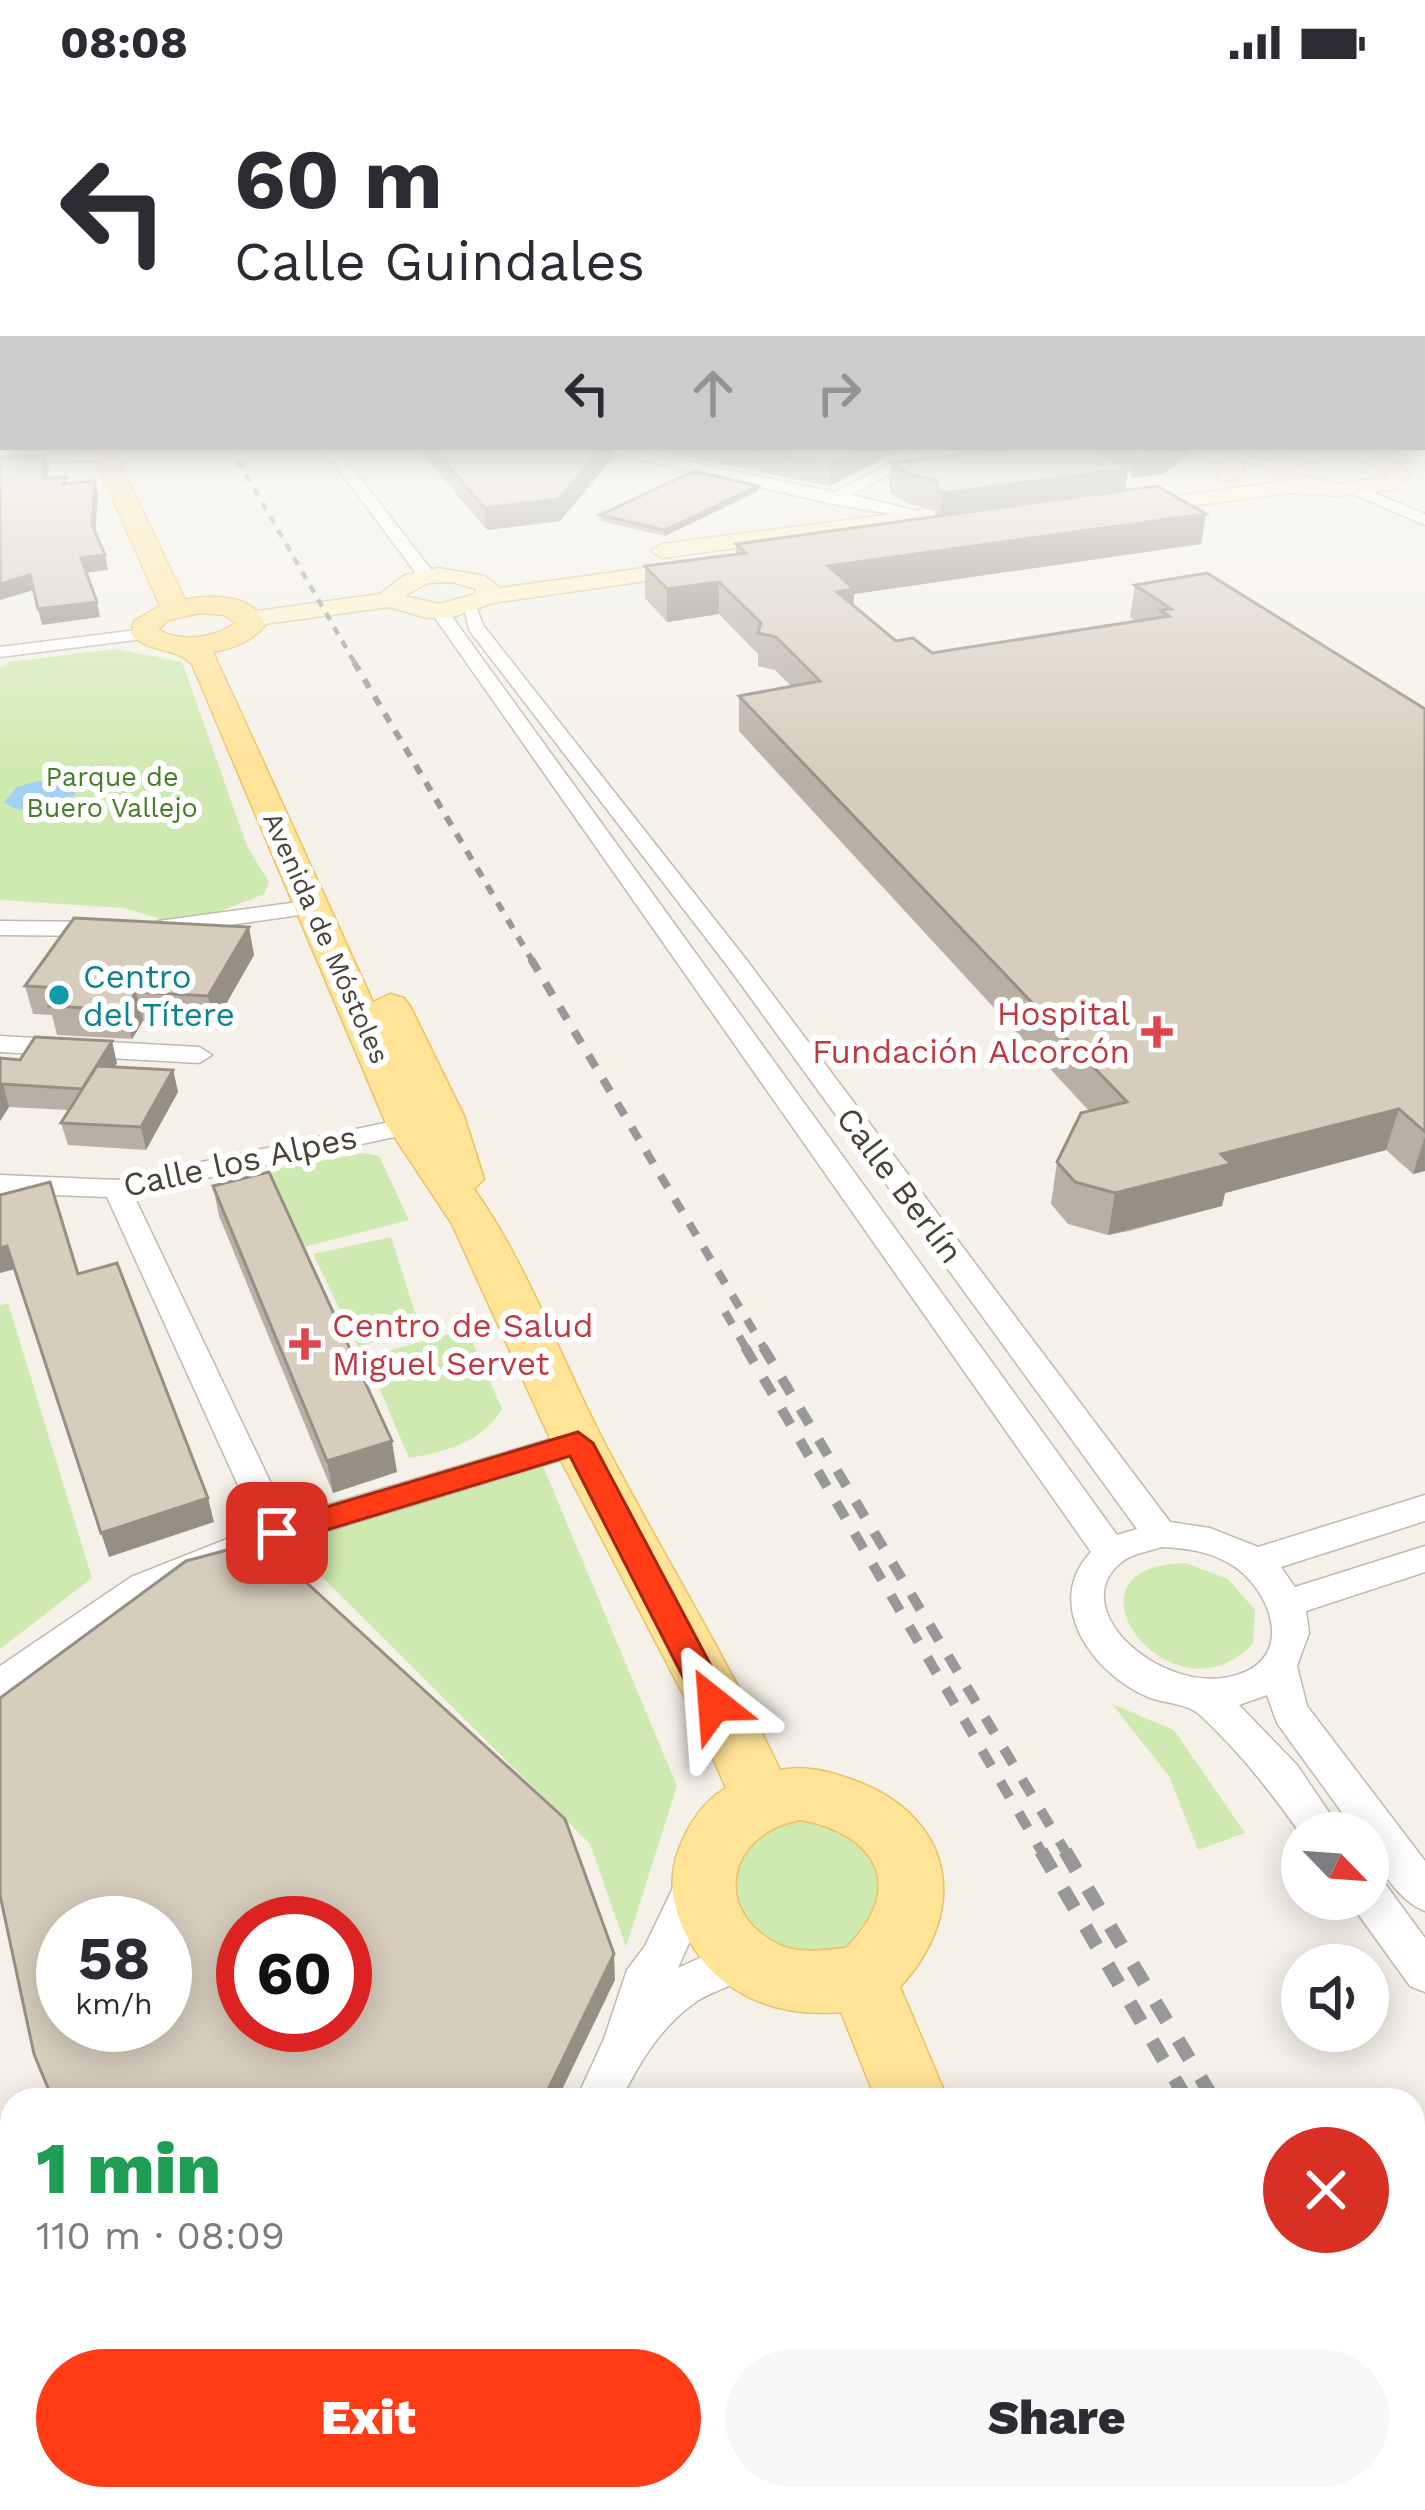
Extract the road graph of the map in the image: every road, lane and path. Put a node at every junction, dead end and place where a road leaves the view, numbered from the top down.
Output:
1 (165, 549) edge
2 (406, 549) edge
3 (675, 549) edge
4 (830, 549) edge
5 (538, 568) junction
6 (427, 576) junction
7 (558, 586) junction
8 (475, 594) junction
9 (393, 599) junction
10 (439, 611) junction
11 (208, 624) junction
12 (145, 634) joint
13 (0, 652) edge
14 (313, 907) junction
15 (0, 928) edge
16 (0, 1044) edge
17 (199, 1055) dead end
18 (408, 1126) junction
19 (0, 1184) edge
20 (117, 1189) junction
21 (475, 1224) junction
22 (578, 1443) junction
23 (1425, 1508) edge
24 (277, 1533) junction
25 (1160, 1534) junction
26 (1110, 1552) junction
27 (1425, 1559) edge
28 (1254, 1562) junction
29 (1288, 1603) junction
30 (1280, 1667) junction
31 (0, 1686) edge
32 (1205, 1695) junction
33 (764, 1800) junction
34 (1308, 1812) edge
35 (704, 1868) junction
36 (1425, 1893) edge
37 (1387, 1920) edge
38 (740, 1958) junction
39 (1425, 1972) edge
40 (862, 1978) junction
41 (625, 2044) junction
42 (604, 2088) edge
43 (907, 2088) edge

1 - 11 main road, Avenida de Móstoles
2 - 6 street
3 - 5 street
4 - 7 street
5 - 7 street
5 - 8 street
6 - 8 street
6 - 9 street
7 - 8 street
8 - 10 street
8 - 25 street, Calle Berlín
9 - 10 street
9 - 11 street
10 - 26 street, Calle Berlín
11 - 12 main road
11 - 14 main road, Avenida de Móstoles
11 - 21 main road, Avenida de Móstoles
12 - 13 street
14 - 15 street
14 - 18 main road, Avenida de Móstoles
16 - 17 street
18 - 20 street, Calle los Alpes
18 - 21 main road, Avenida de Móstoles
19 - 20 street, Calle los Alpes
20 - 24 street
21 - 22 main road, Avenida de Móstoles
22 - 24 street
22 - 33 main road, Avenida de Móstoles
23 - 28 street
24 - 31 street
25 - 26 street
25 - 28 street
26 - 32 street
27 - 29 street
28 - 29 street
29 - 30 street
30 - 32 street
30 - 36 street
32 - 34 street
33 - 35 main road
33 - 40 main road
35 - 38 main road
35 - 41 street
37 - 39 street
38 - 40 main road
38 - 41 street
40 - 43 main road
41 - 42 street

